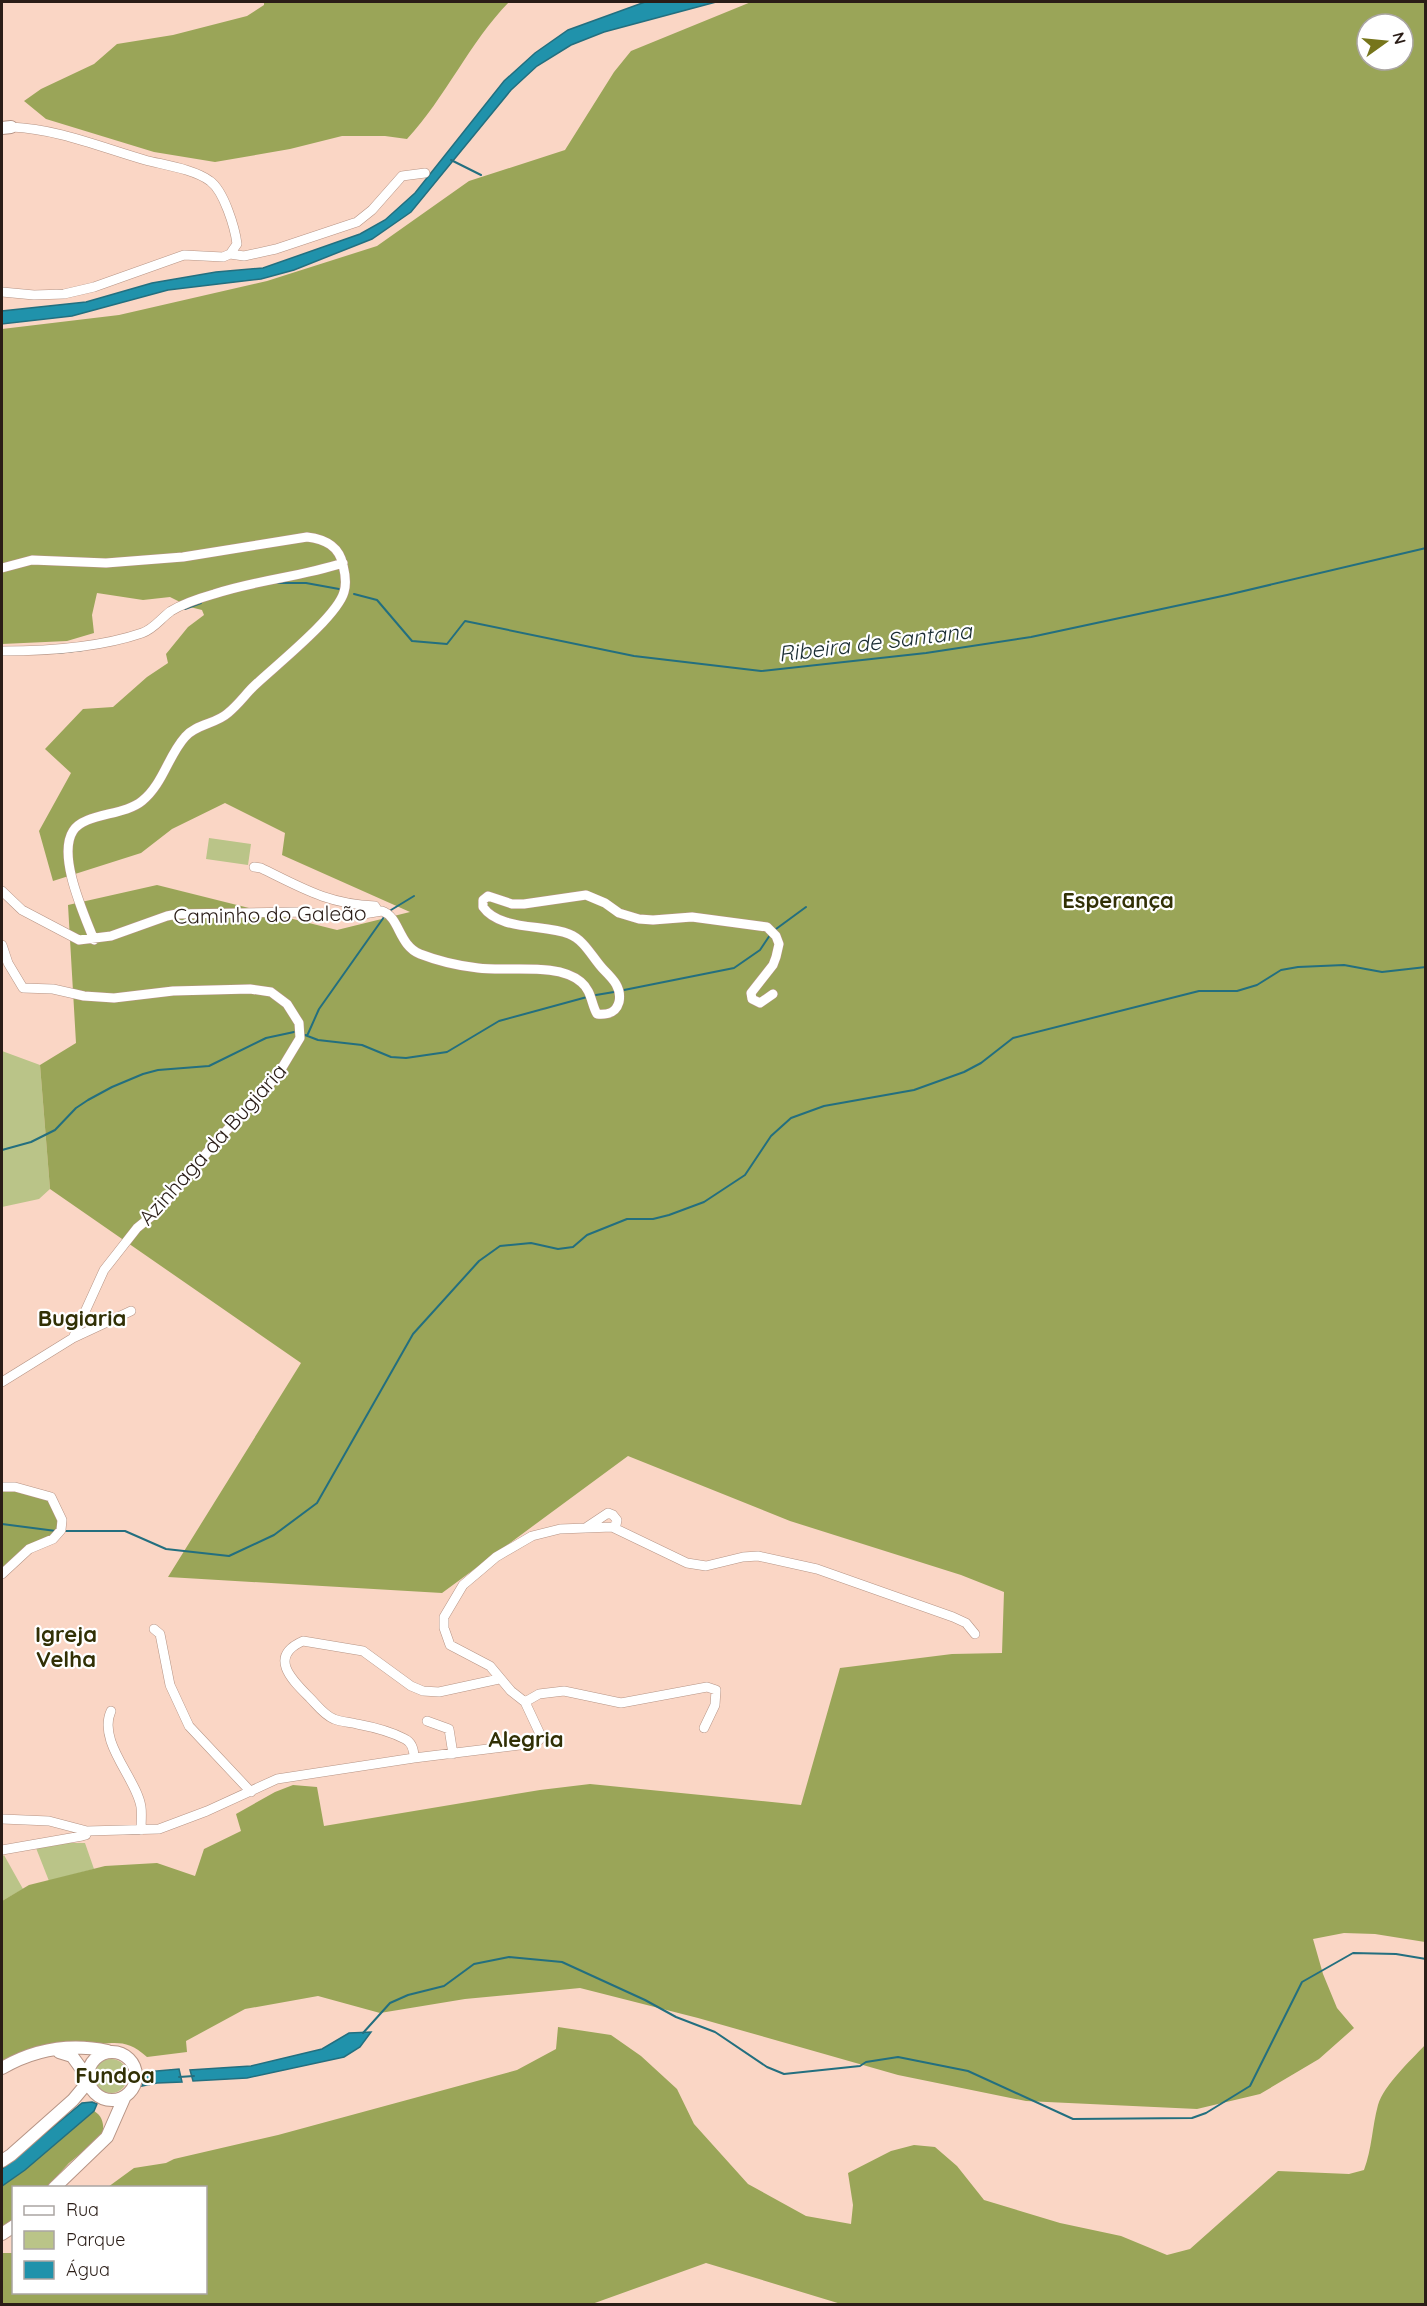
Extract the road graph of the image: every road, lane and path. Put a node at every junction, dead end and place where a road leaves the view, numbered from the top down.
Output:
1 (6, 127) edge
2 (425, 173) dead end
3 (230, 254) junction
4 (2, 292) edge
5 (343, 563) junction
6 (2, 568) edge
7 (2, 651) edge
8 (254, 867) dead end
9 (2, 891) edge
10 (378, 911) junction
11 (94, 940) junction
12 (2, 945) edge
13 (773, 994) dead end
14 (131, 1311) dead end
15 (73, 1338) junction
16 (2, 1382) edge
17 (2, 1487) edge
18 (588, 1527) junction
19 (612, 1527) junction
20 (2, 1574) edge
21 (154, 1629) dead end
22 (975, 1634) dead end
23 (499, 1679) junction
24 (525, 1702) junction
25 (111, 1711) dead end
26 (427, 1720) dead end
27 (704, 1728) dead end
28 (453, 1754) junction
29 (414, 1758) junction
30 (251, 1792) junction
31 (2, 1819) edge
32 (141, 1830) junction
33 (87, 1831) junction
34 (2, 1850) edge
35 (50, 2049) junction
36 (108, 2051) junction
37 (2, 2068) edge
38 (88, 2080) junction
39 (129, 2092) junction
40 (100, 2097) junction
41 (73, 2100) junction
42 (112, 2124) junction
43 (2, 2161) edge
44 (55, 2186) edge

1 - 3 street
2 - 3 street
3 - 4 street
5 - 6 street
5 - 7 street
5 - 11 street
8 - 10 street, Caminho do Galeão
9 - 11 street, Caminho do Galeão
10 - 11 street, Caminho do Galeão
10 - 13 street, Caminho do Galeão
12 - 15 street, Azinhaga da Bugiaria
14 - 15 street
15 - 16 street
17 - 20 street
18 - 19 street
18 - 19 street
18 - 23 street
19 - 22 street
21 - 30 street
23 - 24 street
23 - 29 street
24 - 27 street
24 - 28 street
25 - 32 street
26 - 28 street
28 - 29 street
29 - 30 street
30 - 32 street
31 - 33 street
32 - 33 street
33 - 34 street
35 - 36 main road
35 - 37 main road
35 - 38 main road
36 - 38 main road
36 - 39 main road
38 - 40 main road
38 - 41 main road
39 - 40 main road
39 - 42 main road
40 - 41 main road
40 - 42 main road
41 - 43 main road
42 - 44 main road

